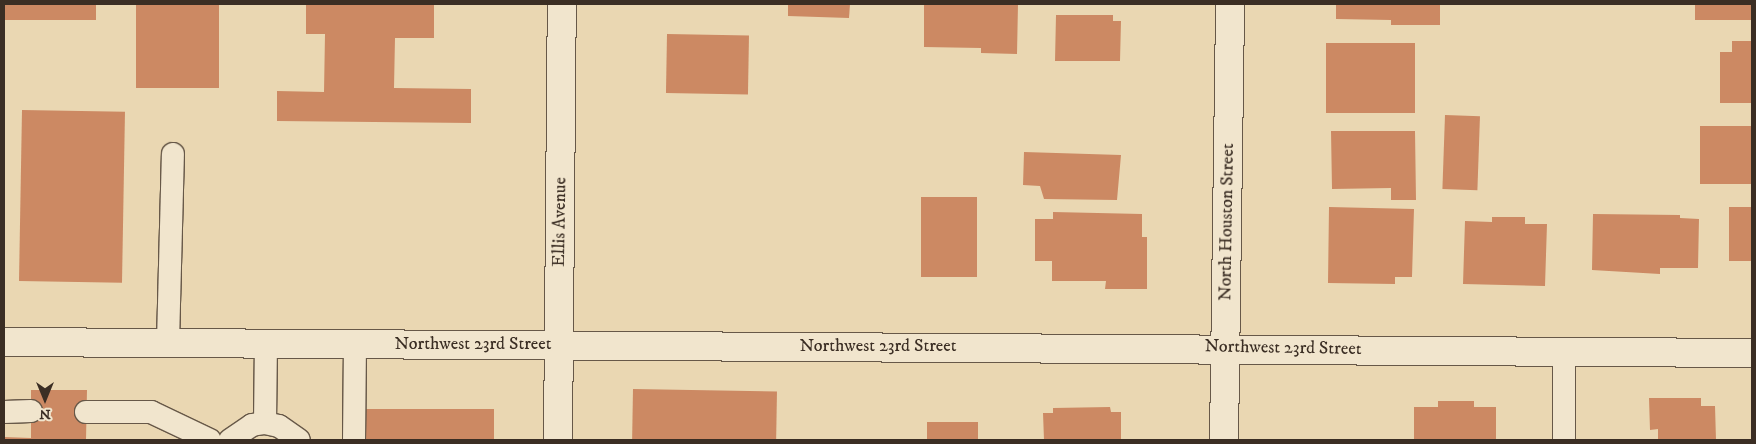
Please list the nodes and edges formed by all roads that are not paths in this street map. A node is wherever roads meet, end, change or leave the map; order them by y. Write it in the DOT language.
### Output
graph roads {
  1 [pos="562,4"];
  2 [pos="1230,4"];
  3 [pos="173,154"];
  4 [pos="4,342"];
  5 [pos="168,342"];
  6 [pos="266,343"];
  7 [pos="355,344"];
  8 [pos="559,344"];
  9 [pos="1225,347"];
  10 [pos="1564,351"];
  11 [pos="1752,353"];
  12 [pos="31,411"];
  13 [pos="4,412"];
  14 [pos="86,412"];
  15 [pos="265,423"];
  16 [pos="210,440"];
  17 [pos="230,440"];
  18 [pos="299,440"];
  19 [pos="354,440"];
  20 [pos="558,440"];
  21 [pos="1224,440"];
  22 [pos="1564,440"];
  1 -- 8 [label="street, Ellis Avenue"];
  2 -- 9 [label="street, North Houston Street"];
  3 -- 5 [label="lane"];
  4 -- 5 [label="street, Northwest 23rd Street"];
  5 -- 6 [label="street, Northwest 23rd Street"];
  6 -- 7 [label="street, Northwest 23rd Street"];
  6 -- 15 [label="lane"];
  7 -- 8 [label="street, Northwest 23rd Street"];
  7 -- 19 [label="lane"];
  8 -- 9 [label="street, Northwest 23rd Street"];
  8 -- 20 [label="street, Ellis Avenue"];
  9 -- 10 [label="street, Northwest 23rd Street"];
  9 -- 21 [label="street, North Houston Street"];
  10 -- 11 [label="street, Northwest 23rd Street"];
  10 -- 22 [label="lane"];
  12 -- 13 [label="lane"];
  14 -- 16 [label="lane"];
  15 -- 17 [label="lane"];
  15 -- 18 [label="lane"];
}
